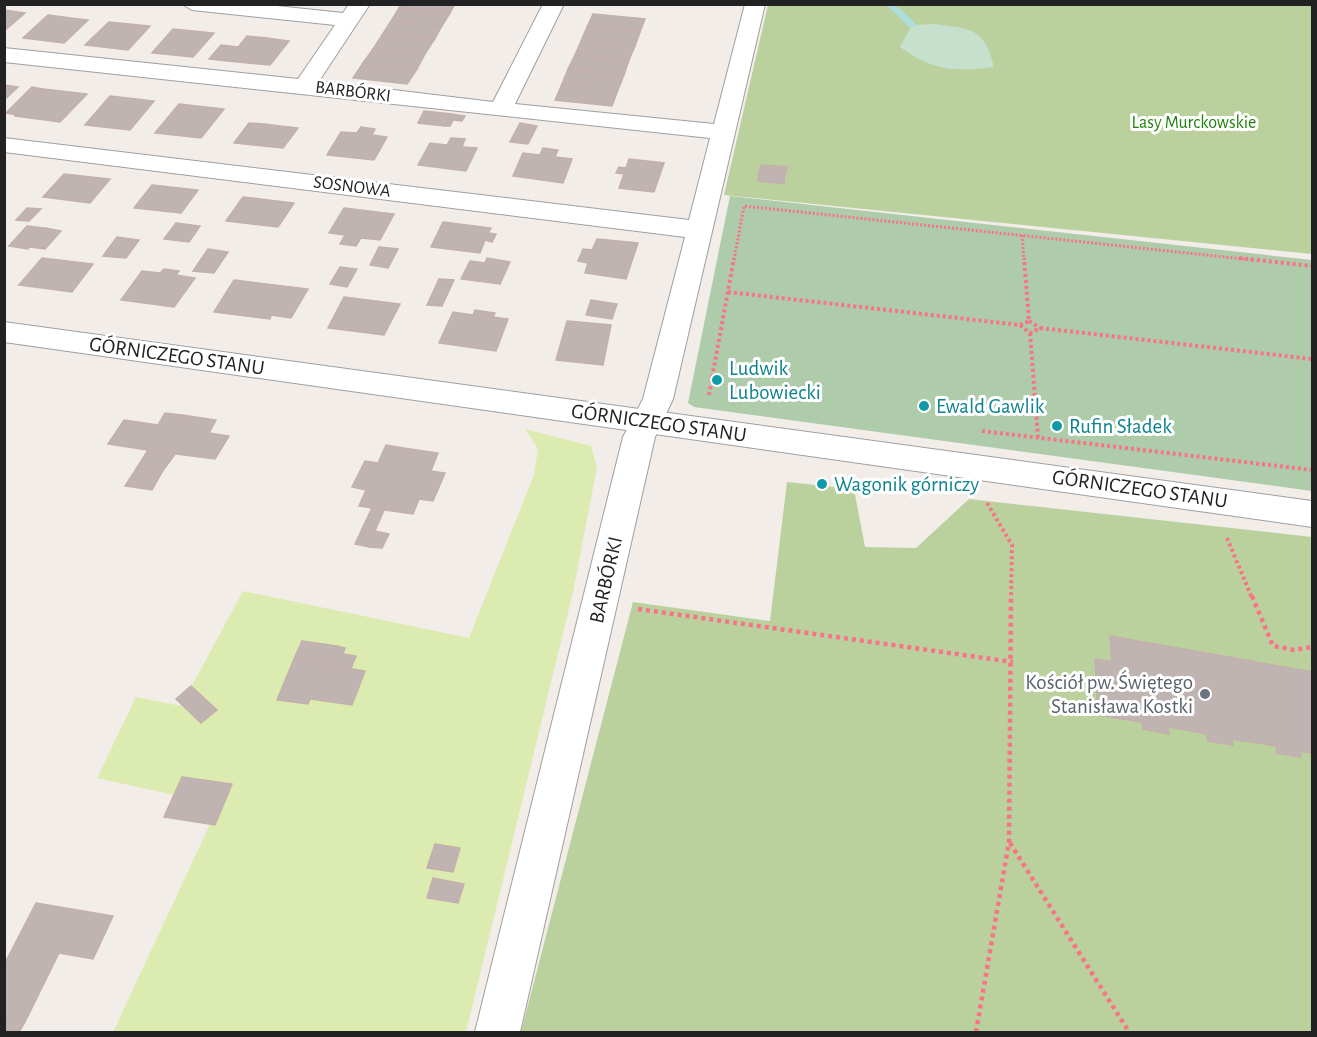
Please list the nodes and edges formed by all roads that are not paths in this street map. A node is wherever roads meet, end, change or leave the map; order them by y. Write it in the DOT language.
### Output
graph roads {
  1 [pos="192,4"];
  2 [pos="554,4"];
  3 [pos="755,4"];
  4 [pos="355,12"];
  5 [pos="4,56"];
  6 [pos="304,86"];
  7 [pos="501,110"];
  8 [pos="723,132"];
  9 [pos="4,145"];
  10 [pos="699,230"];
  11 [pos="4,332"];
  12 [pos="646,421"];
  13 [pos="1312,514"];
  14 [pos="498,1032"];
  1 -- 4 [label="street"];
  2 -- 7 [label="street"];
  3 -- 8 [label="street, BARBÓRKI"];
  4 -- 6 [label="street, BARBÓRKI"];
  5 -- 6 [label="street"];
  6 -- 7 [label="street, BARBÓRKI"];
  7 -- 8 [label="street, BARBÓRKI"];
  8 -- 10 [label="street, BARBÓRKI"];
  9 -- 10 [label="street, SOSNOWA"];
  10 -- 12 [label="street, BARBÓRKI"];
  11 -- 12 [label="street, GÓRNICZEGO STANU"];
  12 -- 13 [label="street, GÓRNICZEGO STANU"];
  12 -- 14 [label="street, BARBÓRKI"];
}
